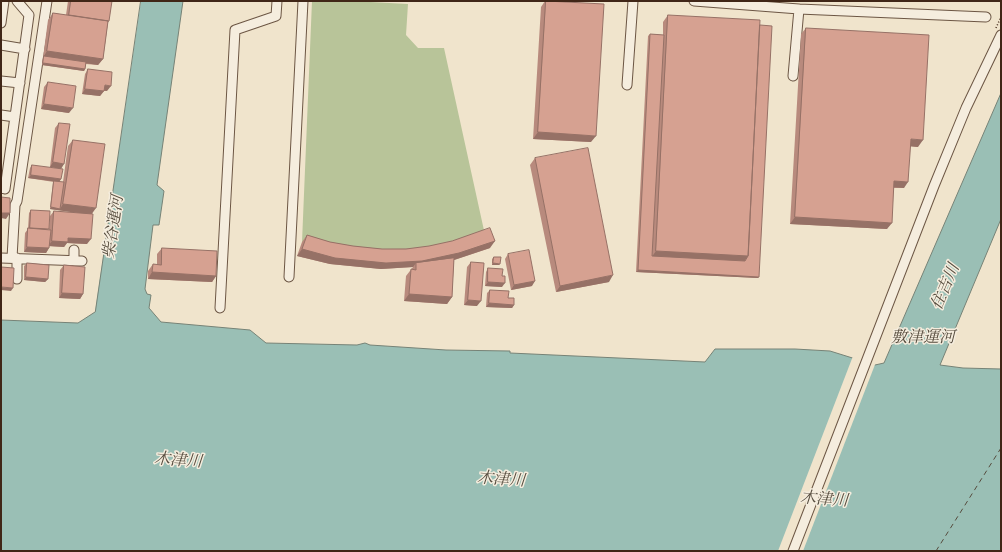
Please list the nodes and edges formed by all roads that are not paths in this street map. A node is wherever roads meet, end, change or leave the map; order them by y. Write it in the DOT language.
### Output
graph roads {
  1 [pos="4,1"];
  2 [pos="17,1"];
  3 [pos="47,1"];
  4 [pos="277,1"];
  5 [pos="303,1"];
  6 [pos="633,1"];
  7 [pos="694,1"];
  8 [pos="799,9"];
  9 [pos="986,17"];
  10 [pos="1,23"];
  11 [pos="1001,35"];
  12 [pos="1,45"];
  13 [pos="25,48"];
  14 [pos="793,76"];
  15 [pos="1,80"];
  16 [pos="20,83"];
  17 [pos="627,85"];
  18 [pos="1,115"];
  19 [pos="15,117"];
  20 [pos="6,151"];
  21 [pos="1,188"];
  22 [pos="74,250"];
  23 [pos="1,258"];
  24 [pos="15,258"];
  25 [pos="289,277"];
  26 [pos="17,279"];
  27 [pos="220,308"];
  28 [pos="793,551"];
  1 -- 10 [label="street"];
  2 -- 13 [label="street"];
  3 -- 24 [label="street"];
  4 -- 27 [label="street"];
  5 -- 25 [label="street"];
  6 -- 17 [label="street"];
  7 -- 8 [label="street"];
  8 -- 9 [label="street"];
  8 -- 14 [label="street"];
  11 -- 28 [label="street"];
  12 -- 13 [label="street"];
  13 -- 16 [label="street"];
  15 -- 16 [label="street"];
  16 -- 19 [label="street"];
  18 -- 19 [label="street"];
  19 -- 20 [label="street"];
  20 -- 21 [label="street"];
  22 -- 24 [label="street"];
  23 -- 24 [label="street"];
  24 -- 26 [label="street"];
}
